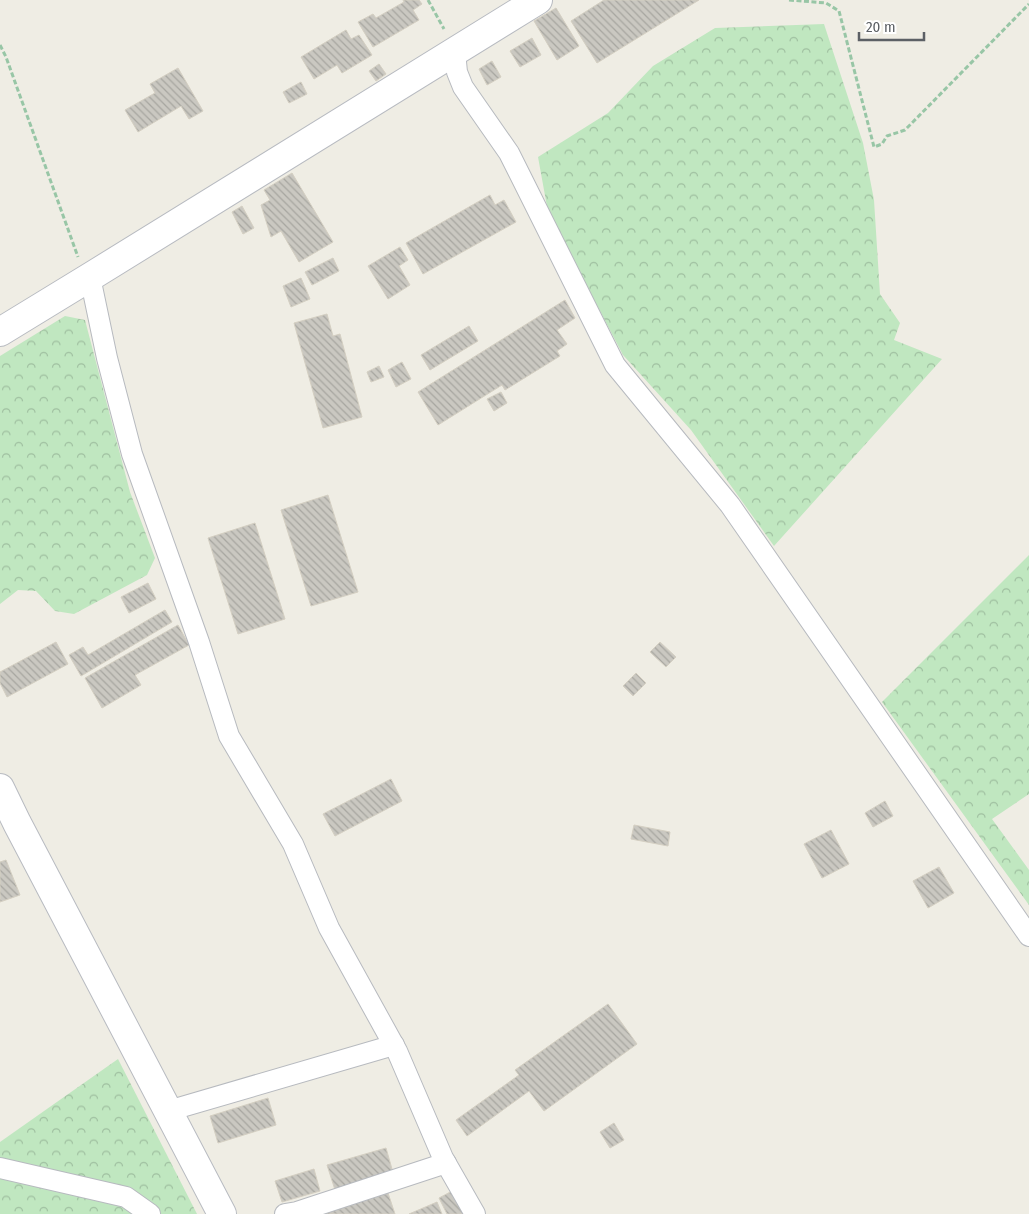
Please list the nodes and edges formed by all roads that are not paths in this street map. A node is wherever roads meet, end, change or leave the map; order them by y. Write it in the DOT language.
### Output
graph roads {
  1 [pos="538,0"];
  2 [pos="456,52"];
  3 [pos="90,277"];
  4 [pos="0,332"];
  5 [pos="0,788"];
  6 [pos="1029,936"];
  7 [pos="394,1046"];
  8 [pos="168,1111"];
  9 [pos="446,1163"];
  10 [pos="0,1168"];
  11 [pos="150,1214"];
  12 [pos="222,1214"];
  13 [pos="284,1214"];
  14 [pos="475,1214"];
  1 -- 2 [label="street"];
  2 -- 3 [label="street"];
  2 -- 6 [label="street"];
  3 -- 4 [label="street"];
  3 -- 7 [label="street"];
  5 -- 8 [label="street"];
  7 -- 8 [label="street"];
  7 -- 9 [label="street"];
  8 -- 12 [label="street"];
  9 -- 13 [label="street"];
  9 -- 14 [label="street"];
  10 -- 11 [label="street"];
}
